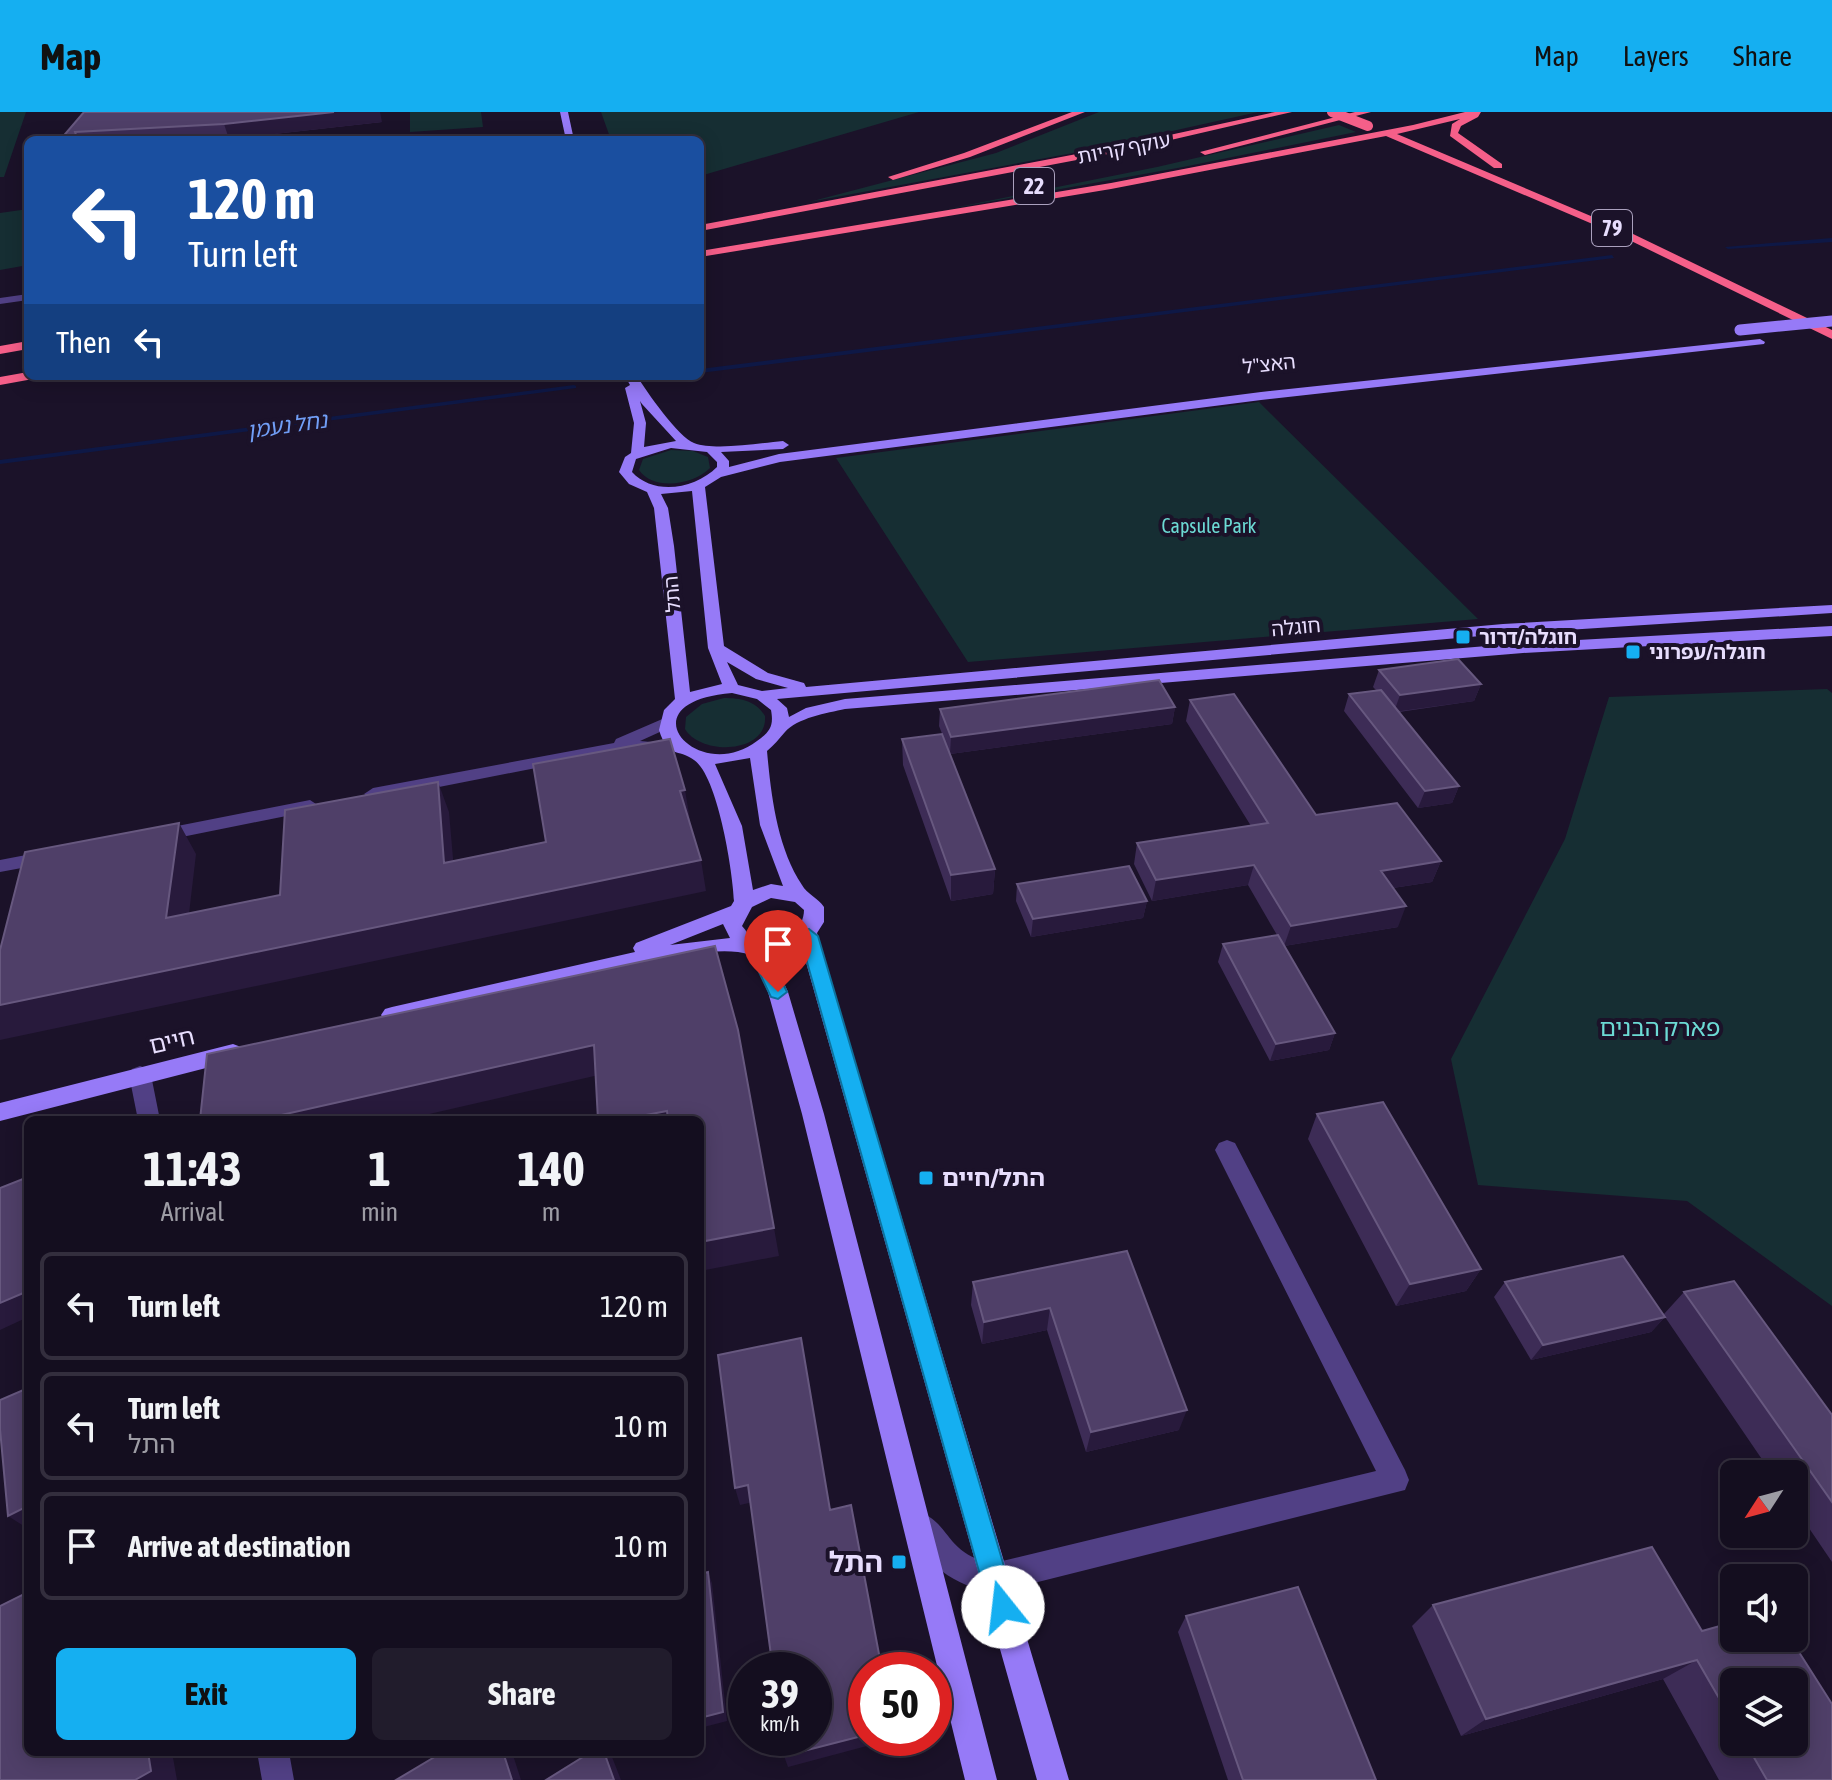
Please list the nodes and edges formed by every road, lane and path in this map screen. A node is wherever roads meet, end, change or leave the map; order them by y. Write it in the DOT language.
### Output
graph roads {
  1 [pos="564,112"];
  2 [pos="1080,112"];
  3 [pos="1287,112"];
  4 [pos="1332,112"];
  5 [pos="1368,112"];
  6 [pos="1478,112"];
  7 [pos="1383,117"];
  8 [pos="1396,121"];
  9 [pos="1413,128"];
  10 [pos="1386,133"];
  11 [pos="1427,134"];
  12 [pos="569,136"];
  13 [pos="1441,140"];
  14 [pos="1194,154"];
  15 [pos="1271,155"];
  16 [pos="1498,166"];
  17 [pos="1489,176"];
  18 [pos="1046,184"];
  19 [pos="704,224"];
  20 [pos="704,224"];
  21 [pos="704,251"];
  22 [pos="704,251"];
  23 [pos="24,298"];
  24 [pos="0,301"];
  25 [pos="1832,322"];
  26 [pos="1711,333"];
  27 [pos="1832,335"];
  28 [pos="1803,337"];
  29 [pos="1775,340"];
  30 [pos="24,346"];
  31 [pos="0,350"];
  32 [pos="1516,355"];
  33 [pos="24,377"];
  34 [pos="630,380"];
  35 [pos="632,380"];
  36 [pos="0,381"];
  37 [pos="686,444"];
  38 [pos="711,449"];
  39 [pos="637,454"];
  40 [pos="718,474"];
  41 [pos="698,485"];
  42 [pos="652,489"];
  43 [pos="1832,609"];
  44 [pos="1832,631"];
  45 [pos="716,648"];
  46 [pos="732,688"];
  47 [pos="833,688"];
  48 [pos="765,695"];
  49 [pos="683,701"];
  50 [pos="667,722"];
  51 [pos="782,726"];
  52 [pos="674,744"];
  53 [pos="607,749"];
  54 [pos="758,750"];
  55 [pos="702,757"];
  56 [pos="357,797"];
  57 [pos="326,803"];
  58 [pos="139,839"];
  59 [pos="62,854"];
  60 [pos="0,866"];
  61 [pos="797,894"];
  62 [pos="740,907"];
  63 [pos="809,936"];
  64 [pos="751,947"];
  65 [pos="590,968"];
  66 [pos="373,1020"];
  67 [pos="249,1049"];
  68 [pos="140,1075"];
  69 [pos="0,1112"];
  70 [pos="148,1116"];
  71 [pos="1227,1150"];
  72 [pos="910,1507"];
  73 [pos="994,1578"];
  74 [pos="274,1756"];
  75 [pos="278,1780"];
  76 [pos="981,1780"];
  77 [pos="1053,1780"];
  1 -- 12 [label="street"];
  2 -- 19 [label="highway"];
  3 -- 20 [label="highway, עוקף קריות / 22"];
  4 -- 10 [label="highway, 79, bridge"];
  5 -- 7 [label="highway"];
  5 -- 14 [label="highway, עוקף קריות"];
  6 -- 9 [label="highway"];
  6 -- 16 [label="highway"];
  8 -- 9 [label="highway"];
  9 -- 10 [label="highway"];
  9 -- 11 [label="highway"];
  10 -- 15 [label="highway"];
  10 -- 17 [label="highway, 79"];
  13 -- 16 [label="highway, 79"];
  15 -- 17 [label="highway"];
  15 -- 21 [label="highway"];
  16 -- 25 [label="highway, 79"];
  17 -- 27 [label="highway, 79"];
  18 -- 22 [label="highway, 22"];
  23 -- 24 [label="street"];
  25 -- 26 [label="street, bridge"];
  27 -- 28 [label="street"];
  29 -- 40 [label="street, האצ\"ל"];
  30 -- 31 [label="highway"];
  32 -- 38 [label="street, האצ\"ל"];
  33 -- 36 [label="highway"];
  34 -- 39 [label="street"];
  35 -- 37 [label="street"];
  37 -- 38 [label="street, האצ\"ל"];
  37 -- 39 [label="street"];
  38 -- 40 [label="street"];
  39 -- 42 [label="street"];
  40 -- 41 [label="street, האצ\"ל"];
  41 -- 42 [label="street"];
  41 -- 45 [label="street, התל"];
  42 -- 49 [label="street, התל"];
  43 -- 47 [label="street, חוגלה"];
  44 -- 51 [label="street, חוגלה"];
  45 -- 46 [label="street, התל"];
  45 -- 47 [label="street"];
  46 -- 48 [label="street"];
  46 -- 49 [label="street"];
  47 -- 48 [label="street, חוגלה"];
  48 -- 51 [label="street"];
  49 -- 50 [label="street"];
  50 -- 52 [label="street"];
  50 -- 53 [label="street"];
  51 -- 54 [label="street"];
  52 -- 53 [label="street"];
  52 -- 55 [label="street"];
  53 -- 56 [label="street"];
  54 -- 55 [label="street"];
  54 -- 61 [label="street"];
  55 -- 62 [label="street"];
  57 -- 58 [label="street"];
  59 -- 60 [label="street"];
  61 -- 62 [label="street"];
  61 -- 63 [label="street"];
  62 -- 64 [label="street"];
  62 -- 65 [label="street"];
  63 -- 64 [label="street"];
  63 -- 73 [label="street"];
  64 -- 65 [label="street"];
  64 -- 72 [label="street"];
  65 -- 66 [label="street"];
  67 -- 68 [label="street, חיים"];
  68 -- 69 [label="street, חיים"];
  68 -- 70 [label="street"];
  71 -- 73 [label="street"];
  72 -- 73 [label="street"];
  72 -- 76 [label="street"];
  73 -- 77 [label="street"];
  74 -- 75 [label="street"];
}
